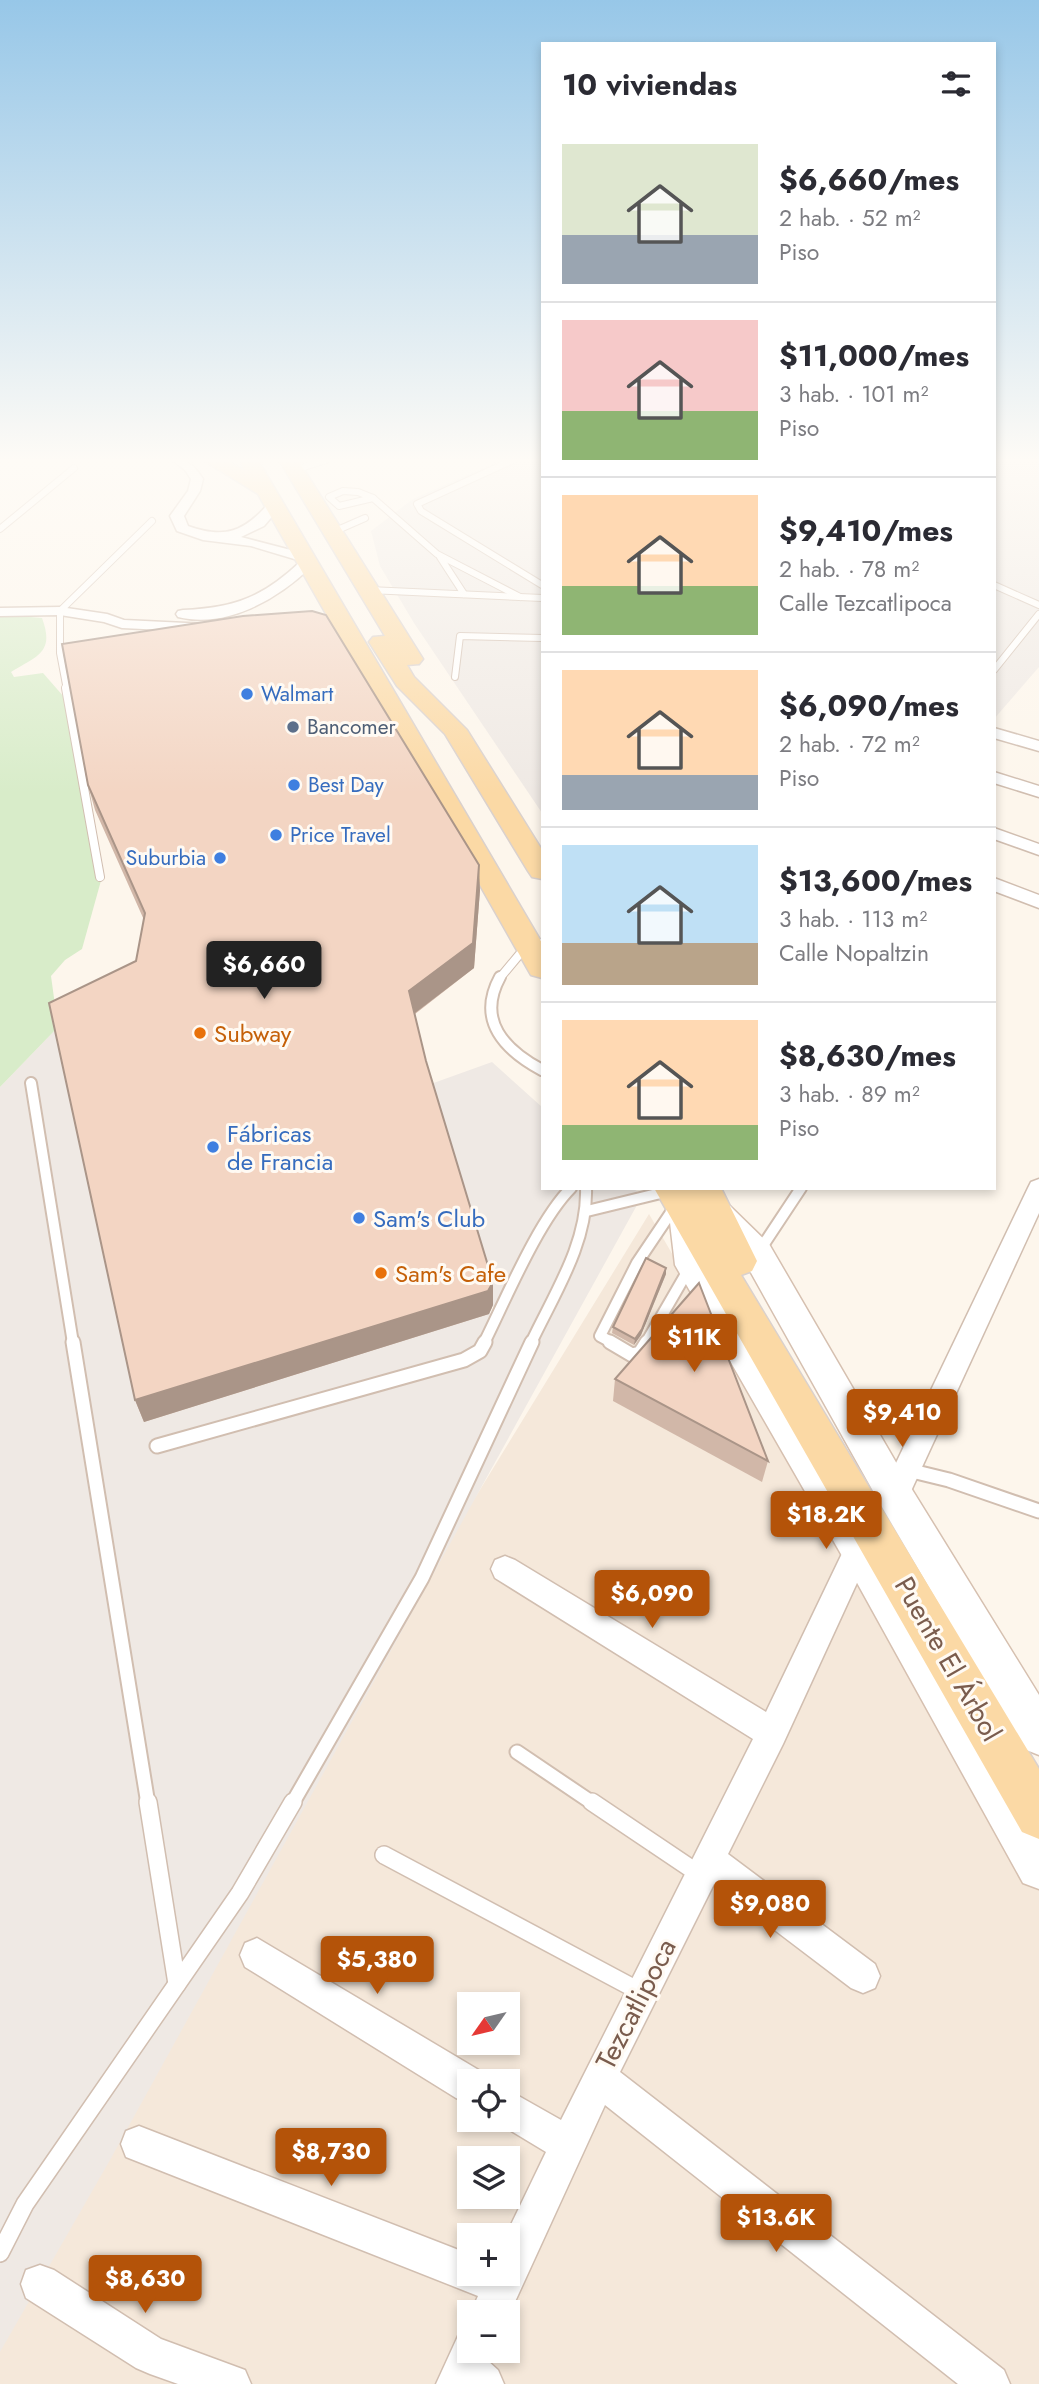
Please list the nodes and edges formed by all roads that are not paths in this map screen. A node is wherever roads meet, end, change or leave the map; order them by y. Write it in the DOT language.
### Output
graph roads {
  1 [pos="101,571"];
  2 [pos="298,571"];
  3 [pos="311,571"];
  4 [pos="338,571"];
  5 [pos="357,571"];
  6 [pos="449,571"];
  7 [pos="470,571"];
  8 [pos="520,571"];
  9 [pos="541,584"];
  10 [pos="996,586"];
  11 [pos="369,590"];
  12 [pos="464,594"];
  13 [pos="520,597"];
  14 [pos="541,598"];
  15 [pos="1039,605"];
  16 [pos="60,611"];
  17 [pos="0,612"];
  18 [pos="1039,614"];
  19 [pos="107,618"];
  20 [pos="220,629"];
  21 [pos="159,635"];
  22 [pos="189,637"];
  23 [pos="541,638"];
  24 [pos="72,651"];
  25 [pos="60,653"];
  26 [pos="997,660"];
  27 [pos="456,677"];
  28 [pos="455,730"];
  29 [pos="996,734"];
  30 [pos="1039,746"];
  31 [pos="996,777"];
  32 [pos="1039,792"];
  33 [pos="996,834"];
  34 [pos="1039,850"];
  35 [pos="541,869"];
  36 [pos="100,877"];
  37 [pos="996,885"];
  38 [pos="1039,902"];
  39 [pos="539,953"];
  40 [pos="541,1070"];
  41 [pos="32,1083"];
  42 [pos="1039,1188"];
  43 [pos="569,1190"];
  44 [pos="586,1190"];
  45 [pos="800,1190"];
  46 [pos="687,1198"];
  47 [pos="587,1211"];
  48 [pos="757,1253"];
  49 [pos="691,1265"];
  50 [pos="793,1376"];
  51 [pos="158,1446"];
  52 [pos="901,1482"];
  53 [pos="1039,1511"];
  54 [pos="859,1548"];
  55 [pos="505,1569"];
  56 [pos="772,1733"];
  57 [pos="1039,1734"];
  58 [pos="517,1752"];
  59 [pos="1039,1777"];
  60 [pos="1039,1815"];
  61 [pos="384,1855"];
  62 [pos="1039,1867"];
  63 [pos="705,1868"];
  64 [pos="257,1955"];
  65 [pos="863,1976"];
  66 [pos="177,1984"];
  67 [pos="641,1993"];
  68 [pos="457,2078"];
  69 [pos="599,2078"];
  70 [pos="520,2115"];
  71 [pos="139,2144"];
  72 [pos="568,2145"];
  73 [pos="0,2253"];
  74 [pos="40,2284"];
  75 [pos="496,2299"];
  76 [pos="231,2384"];
  77 [pos="990,2384"];
  1 -- 16 [label="lane"];
  2 -- 19 [label="street"];
  3 -- 39 [label="main road"];
  4 -- 28 [label="main road"];
  5 -- 11 [label="main road"];
  6 -- 12 [label="lane"];
  7 -- 13 [label="lane"];
  8 -- 9 [label="lane"];
  10 -- 15 [label="lane"];
  11 -- 12 [label="lane"];
  11 -- 28 [label="main road"];
  12 -- 13 [label="lane"];
  13 -- 14 [label="lane"];
  16 -- 17 [label="street"];
  16 -- 19 [label="street"];
  16 -- 25 [label="lane"];
  18 -- 26 [label="lane"];
  19 -- 20 [label="street"];
  21 -- 22 [label="lane"];
  23 -- 27 [label="lane"];
  24 -- 25 [label="lane"];
  25 -- 36 [label="lane"];
  28 -- 35 [label="main road"];
  29 -- 30 [label="street"];
  31 -- 32 [label="street"];
  33 -- 34 [label="street"];
  37 -- 38 [label="street"];
  39 -- 40 [label="lane"];
  41 -- 66 [label="lane"];
  42 -- 52 [label="street"];
  43 -- 51 [label="lane"];
  44 -- 47 [label="lane"];
  45 -- 48 [label="lane"];
  46 -- 47 [label="lane"];
  46 -- 48 [label="street"];
  46 -- 49 [label="street"];
  46 -- 49 [label="lane"];
  46 -- 50 [label="main road, Puente El Árbol"];
  47 -- 66 [label="lane"];
  48 -- 52 [label="street"];
  49 -- 54 [label="street"];
  50 -- 59 [label="main road, Puente El Árbol"];
  50 -- 60 [label="main road, Puente El Árbol"];
  52 -- 53 [label="lane"];
  52 -- 57 [label="street"];
  54 -- 56 [label="street, Tezcatlipoca"];
  54 -- 62 [label="street"];
  55 -- 56 [label="street"];
  56 -- 63 [label="street, Tezcatlipoca"];
  58 -- 63 [label="lane"];
  61 -- 67 [label="lane"];
  63 -- 65 [label="street"];
  63 -- 67 [label="street, Tezcatlipoca"];
  64 -- 68 [label="street"];
  66 -- 73 [label="lane"];
  67 -- 69 [label="street, Tezcatlipoca"];
  69 -- 72 [label="street, Tezcatlipoca"];
  69 -- 77 [label="street"];
  70 -- 72 [label="street"];
  71 -- 75 [label="street"];
  72 -- 75 [label="street, Tezcatlipoca"];
  74 -- 76 [label="street"];
}
